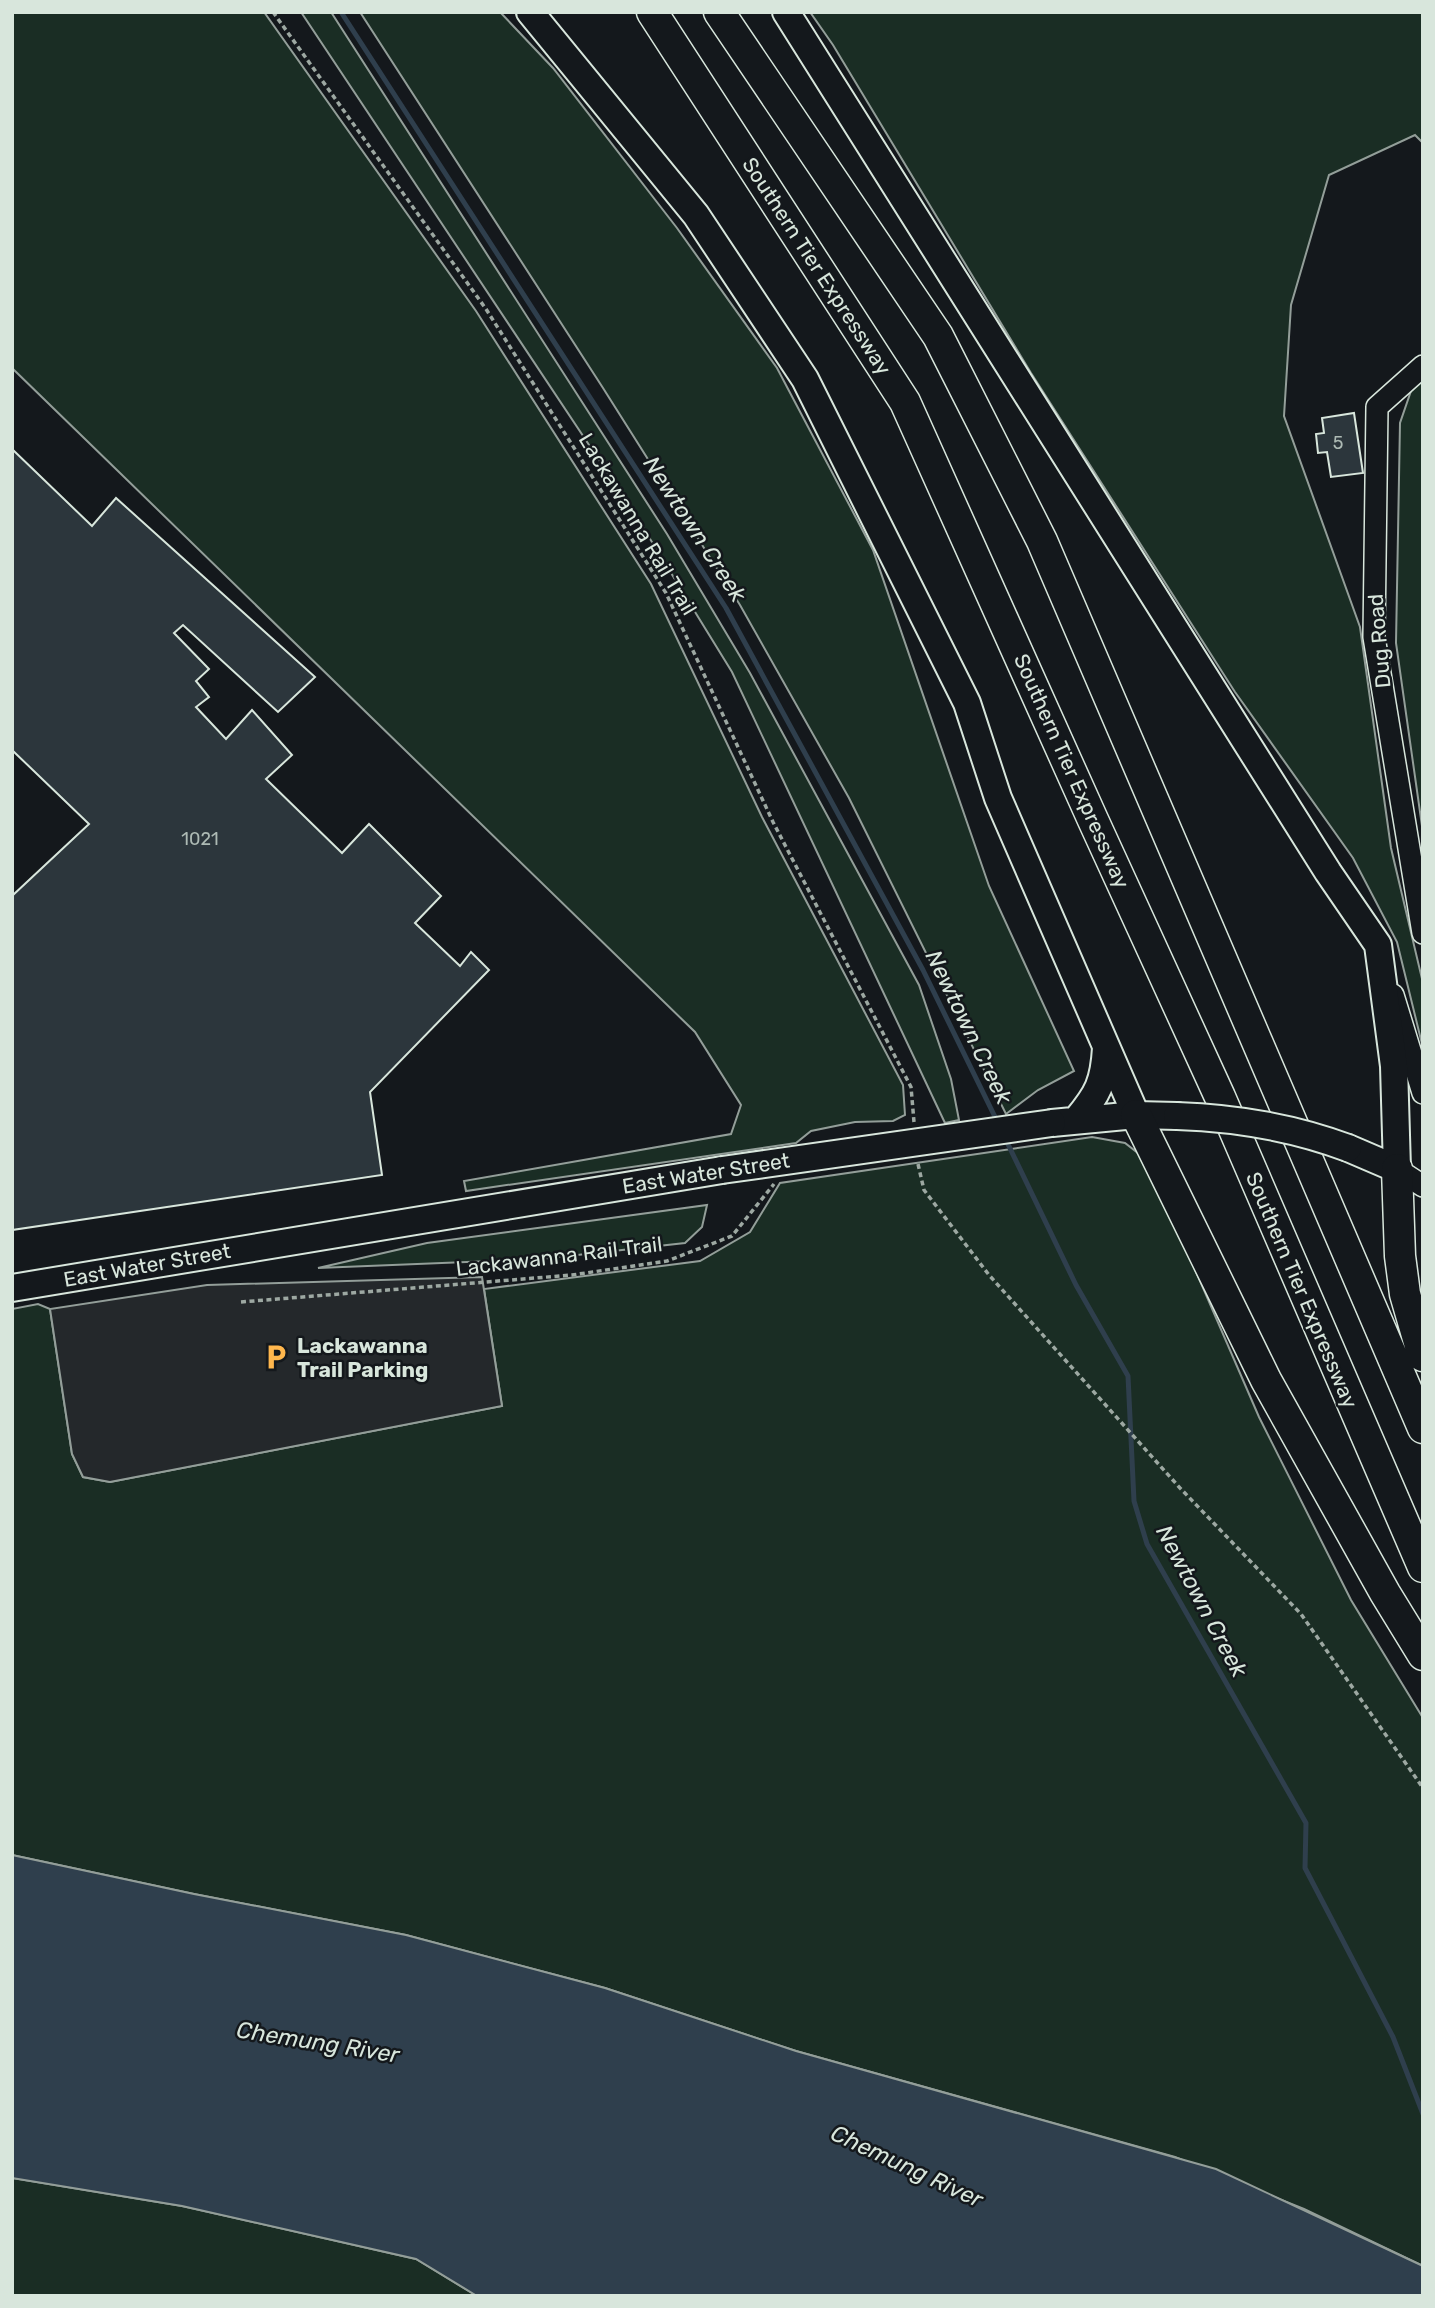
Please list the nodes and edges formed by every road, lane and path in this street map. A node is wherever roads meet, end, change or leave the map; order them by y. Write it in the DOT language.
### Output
graph roads {
  1 [pos="273,12"];
  2 [pos="530,12"];
  3 [pos="652,12"];
  4 [pos="719,12"];
  5 [pos="786,12"];
  6 [pos="1423,366"];
  7 [pos="1423,933"];
  8 [pos="1378,945"];
  9 [pos="1106,1046"];
  10 [pos="1423,1093"];
  11 [pos="1136,1115"];
  12 [pos="1064,1121"];
  13 [pos="915,1132"];
  14 [pos="917,1158"];
  15 [pos="1396,1169"];
  16 [pos="778,1178"];
  17 [pos="1423,1186"];
  18 [pos="1423,1221"];
  19 [pos="1400,1256"];
  20 [pos="12,1287"];
  21 [pos="241,1302"];
  22 [pos="1423,1356"];
  23 [pos="1423,1428"];
  24 [pos="1423,1567"];
  25 [pos="1423,1655"];
  26 [pos="1423,1788"];
  1 -- 13 [label="path, Lackawanna Rail Trail"];
  2 -- 9 [label="main road"];
  3 -- 24 [label="highway, Southern Tier Expressway"];
  4 -- 23 [label="highway"];
  5 -- 8 [label="main road"];
  6 -- 7 [label="street, Dug Road"];
  8 -- 10 [label="street"];
  8 -- 15 [label="main road"];
  9 -- 11 [label="main road"];
  9 -- 12 [label="main road"];
  11 -- 12 [label="main road, East Water Street"];
  11 -- 15 [label="main road, East Water Street, bridge"];
  11 -- 25 [label="highway"];
  12 -- 20 [label="main road, East Water Street, bridge"];
  14 -- 26 [label="path"];
  15 -- 17 [label="street"];
  15 -- 19 [label="highway"];
  16 -- 21 [label="path, Lackawanna Rail Trail"];
  18 -- 19 [label="highway"];
  19 -- 22 [label="highway"];
}
